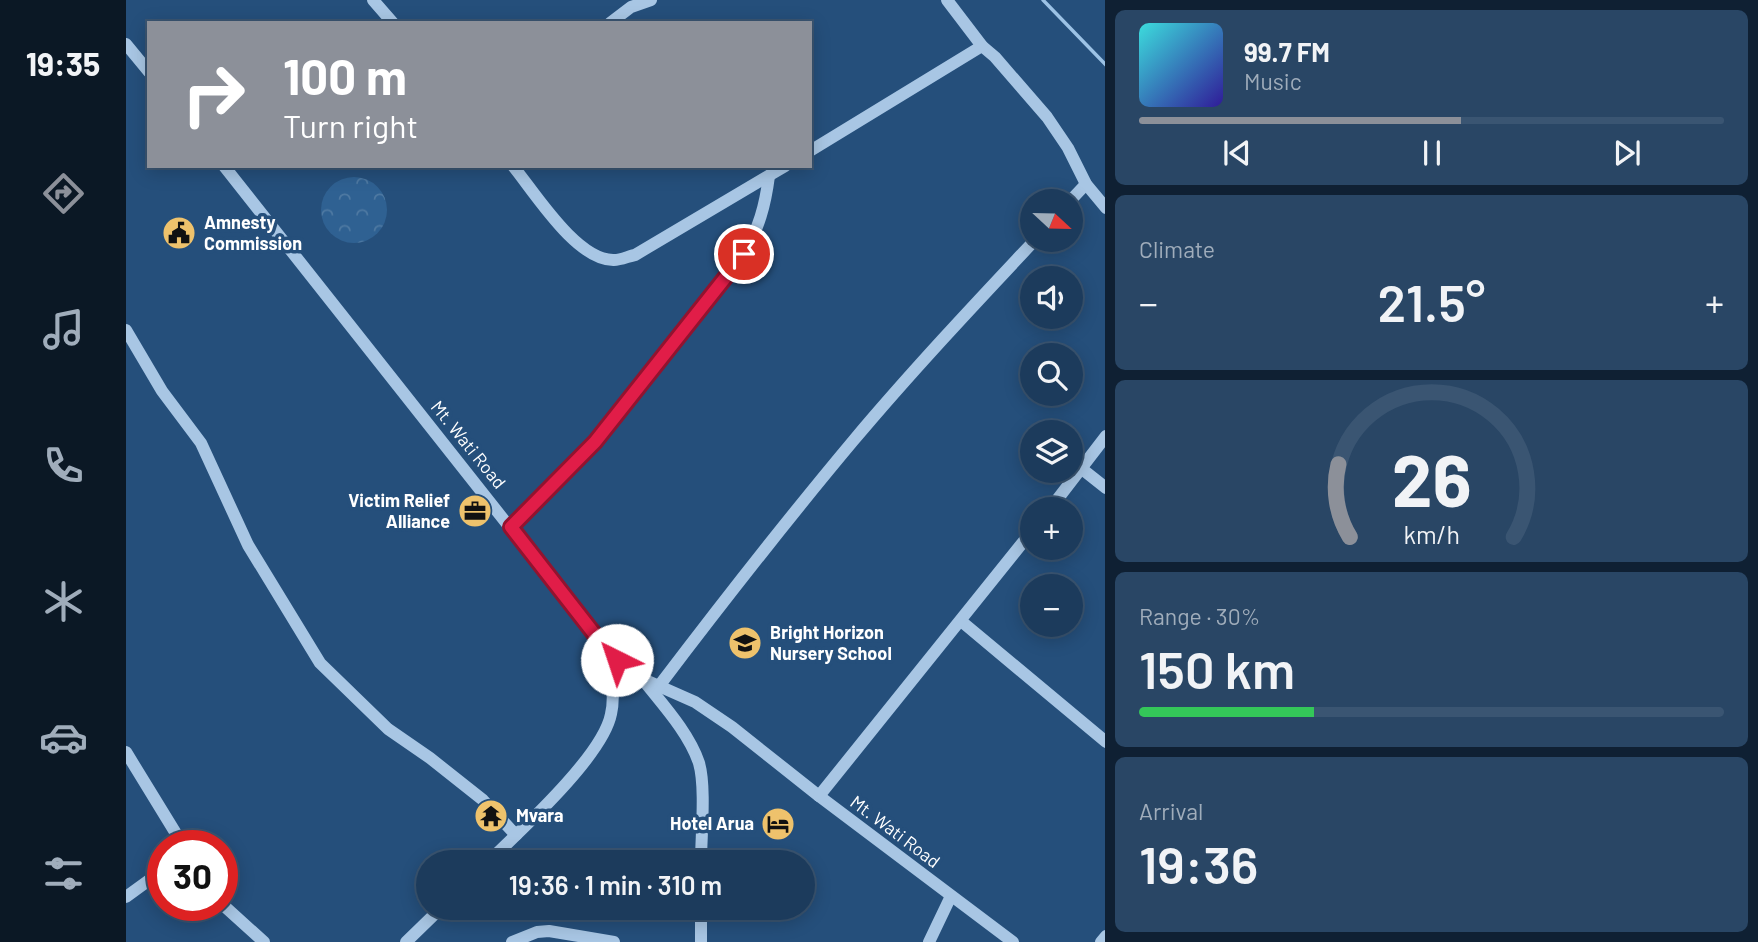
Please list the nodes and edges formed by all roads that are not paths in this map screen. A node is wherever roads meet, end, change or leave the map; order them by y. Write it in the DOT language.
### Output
graph roads {
  1 [pos="373,0"];
  2 [pos="651,0"];
  3 [pos="947,0"];
  4 [pos="628,4"];
  5 [pos="391,21"];
  6 [pos="612,21"];
  7 [pos="126,44"];
  8 [pos="982,46"];
  9 [pos="147,70"];
  10 [pos="812,150"];
  11 [pos="226,168"];
  12 [pos="515,168"];
  13 [pos="782,168"];
  14 [pos="769,176"];
  15 [pos="1086,184"];
  16 [pos="1081,189"];
  17 [pos="1105,208"];
  18 [pos="1024,252"];
  19 [pos="126,330"];
  20 [pos="1105,436"];
  21 [pos="1083,468"];
  22 [pos="1083,470"];
  23 [pos="1071,483"];
  24 [pos="1105,488"];
  25 [pos="1060,497"];
  26 [pos="511,527"];
  27 [pos="1020,546"];
  28 [pos="961,621"];
  29 [pos="606,649"];
  30 [pos="643,679"];
  31 [pos="659,686"];
  32 [pos="1105,741"];
  33 [pos="126,752"];
  34 [pos="819,796"];
  35 [pos="174,830"];
  36 [pos="516,835"];
  37 [pos="500,850"];
  38 [pos="701,850"];
  39 [pos="147,882"];
  40 [pos="951,896"];
  41 [pos="126,897"];
  42 [pos="238,918"];
  43 [pos="429,920"];
  44 [pos="701,920"];
  45 [pos="1105,936"];
  46 [pos="264,942"];
  47 [pos="406,942"];
  48 [pos="512,942"];
  49 [pos="614,942"];
  50 [pos="701,942"];
  51 [pos="929,942"];
  52 [pos="1013,942"];
  53 [pos="1101,942"];
  1 -- 5 [label="street"];
  2 -- 4 [label="street"];
  3 -- 8 [label="street"];
  4 -- 6 [label="street"];
  7 -- 9 [label="street"];
  8 -- 10 [label="street"];
  8 -- 15 [label="street"];
  11 -- 26 [label="street, Mt. Wati Road"];
  12 -- 14 [label="street"];
  13 -- 14 [label="street"];
  14 -- 26 [label="street"];
  15 -- 16 [label="street"];
  15 -- 17 [label="street"];
  18 -- 31 [label="street"];
  19 -- 36 [label="street"];
  20 -- 21 [label="street"];
  22 -- 24 [label="street"];
  23 -- 25 [label="street"];
  26 -- 29 [label="street, Mt. Wati Road"];
  27 -- 28 [label="street"];
  28 -- 32 [label="street"];
  28 -- 34 [label="street"];
  29 -- 30 [label="street, Mt. Wati Road"];
  29 -- 36 [label="street"];
  30 -- 31 [label="street, Mt. Wati Road"];
  30 -- 38 [label="street"];
  31 -- 34 [label="street, Mt. Wati Road"];
  33 -- 35 [label="street"];
  34 -- 40 [label="street, Mt. Wati Road"];
  36 -- 37 [label="street"];
  39 -- 41 [label="street"];
  40 -- 51 [label="street"];
  40 -- 52 [label="street, Mt. Wati Road"];
  42 -- 46 [label="street"];
  43 -- 47 [label="street"];
  44 -- 50 [label="street"];
  45 -- 53 [label="street"];
  48 -- 49 [label="street"];
}
